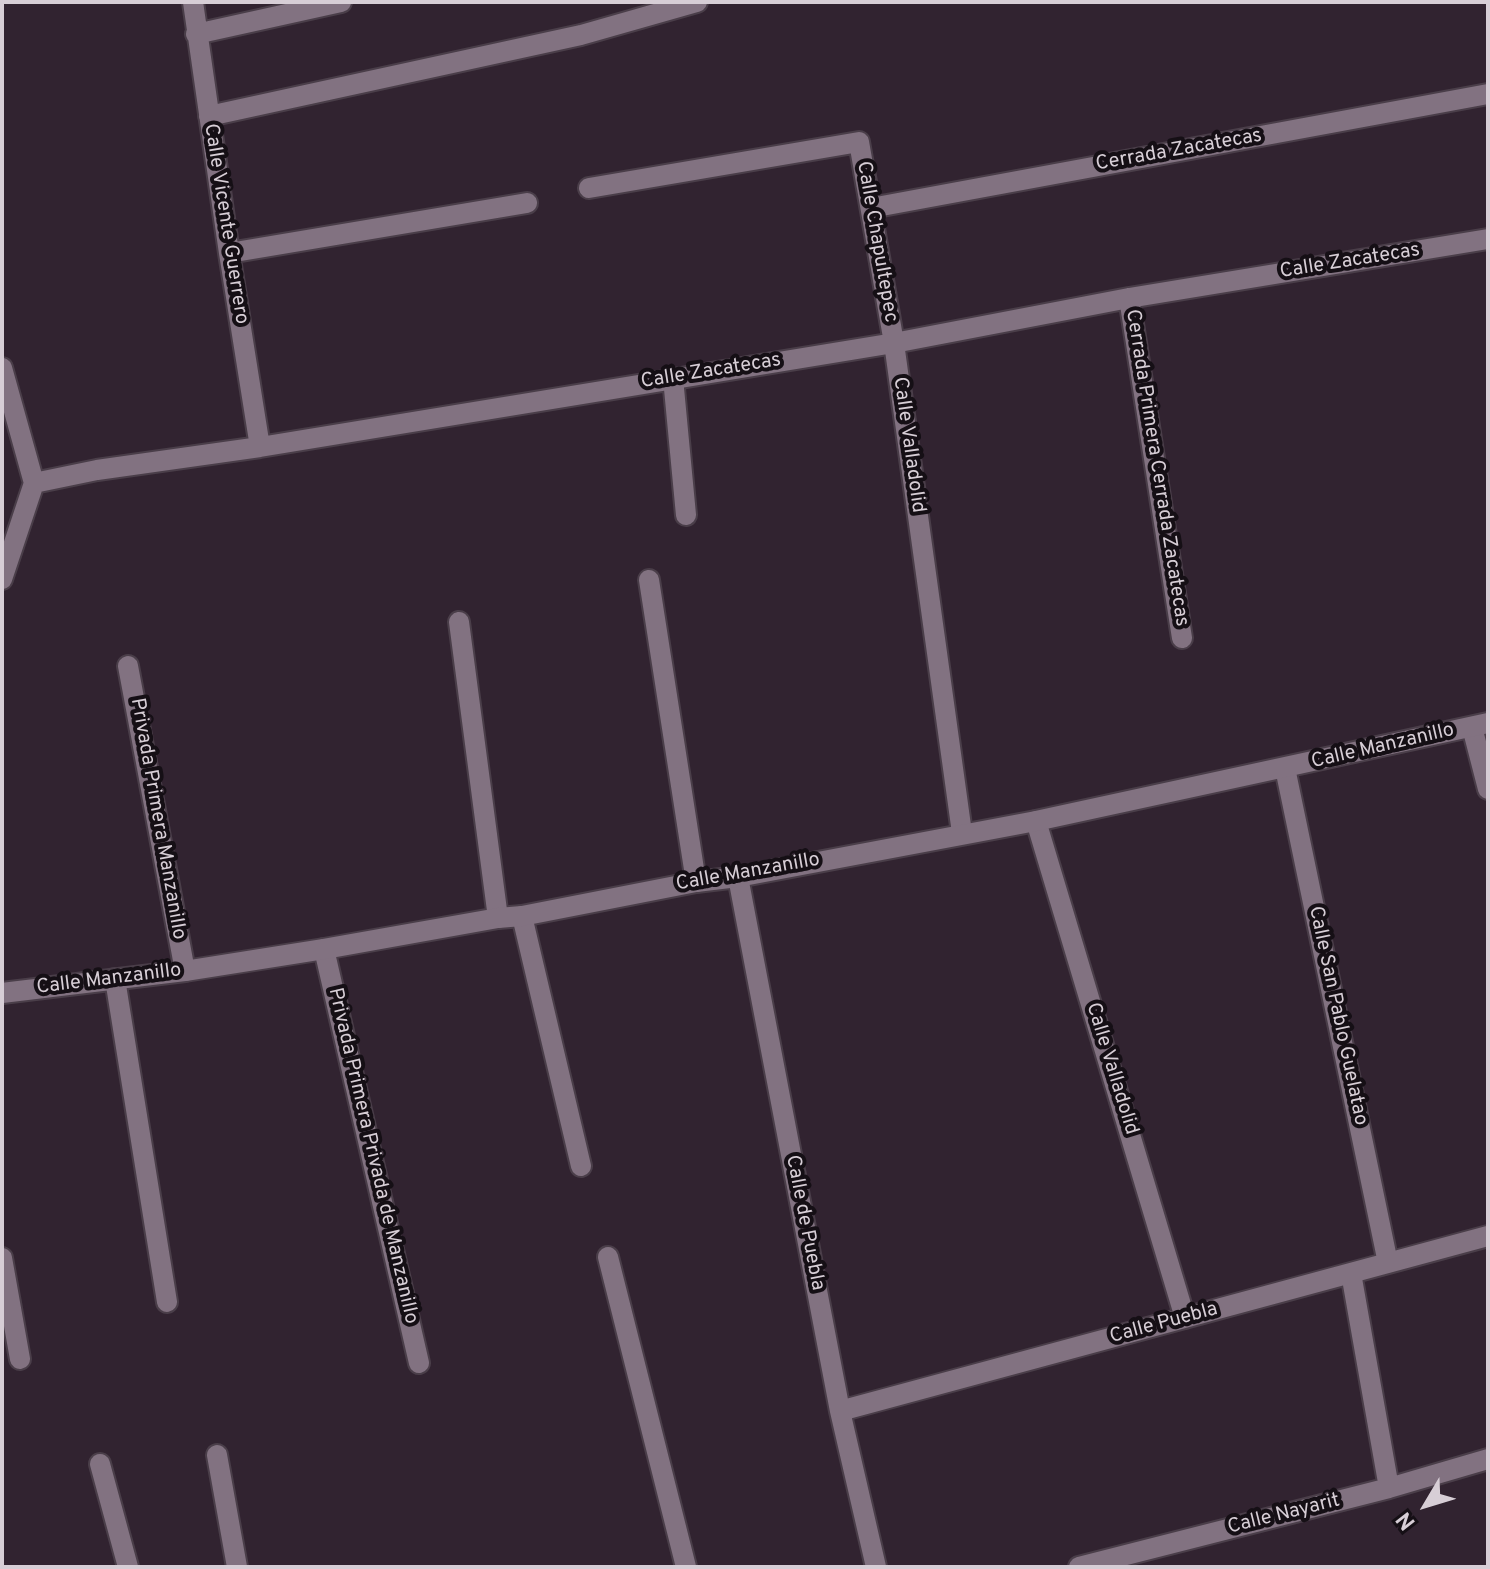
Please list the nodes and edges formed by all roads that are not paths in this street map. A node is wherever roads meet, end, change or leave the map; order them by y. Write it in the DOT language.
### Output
graph roads {
  1 [pos="193,2"];
  2 [pos="341,2"];
  3 [pos="697,2"];
  4 [pos="196,34"];
  5 [pos="1488,94"];
  6 [pos="209,116"];
  7 [pos="589,188"];
  8 [pos="527,203"];
  9 [pos="871,208"];
  10 [pos="1488,239"];
  11 [pos="229,253"];
  12 [pos="1129,298"];
  13 [pos="894,343"];
  14 [pos="2,368"];
  15 [pos="673,378"];
  16 [pos="260,447"];
  17 [pos="34,483"];
  18 [pos="686,515"];
  19 [pos="2,579"];
  20 [pos="649,580"];
  21 [pos="459,622"];
  22 [pos="1182,638"];
  23 [pos="128,666"];
  24 [pos="1480,725"];
  25 [pos="1285,768"];
  26 [pos="1488,789"];
  27 [pos="1036,821"];
  28 [pos="962,833"];
  29 [pos="738,877"];
  30 [pos="696,882"];
  31 [pos="522,916"];
  32 [pos="498,918"];
  33 [pos="324,949"];
  34 [pos="185,971"];
  35 [pos="115,979"];
  36 [pos="2,993"];
  37 [pos="581,1166"];
  38 [pos="1488,1236"];
  39 [pos="608,1257"];
  40 [pos="2,1258"];
  41 [pos="1388,1263"];
  42 [pos="1351,1273"];
  43 [pos="167,1302"];
  44 [pos="1185,1318"];
  45 [pos="20,1359"];
  46 [pos="419,1363"];
  47 [pos="840,1411"];
  48 [pos="217,1455"];
  49 [pos="1488,1459"];
  50 [pos="100,1464"];
  51 [pos="1389,1488"];
  52 [pos="128,1567"];
  53 [pos="237,1567"];
  54 [pos="686,1567"];
  55 [pos="876,1567"];
  56 [pos="1079,1567"];
  1 -- 4 [label="street, Calle Vicente Guerrero"];
  2 -- 4 [label="street"];
  3 -- 6 [label="street"];
  4 -- 6 [label="street, Calle Vicente Guerrero"];
  5 -- 9 [label="street, Cerrada Zacatecas"];
  6 -- 11 [label="street, Calle Vicente Guerrero"];
  7 -- 9 [label="street, Calle Chapultepec"];
  8 -- 11 [label="street"];
  9 -- 13 [label="street, Calle Chapultepec"];
  10 -- 12 [label="street, Calle Zacatecas"];
  11 -- 16 [label="street, Calle Vicente Guerrero"];
  12 -- 13 [label="street, Calle Zacatecas"];
  12 -- 22 [label="street, Cerrada Primera Cerrada Zacatecas"];
  13 -- 15 [label="street, Calle Zacatecas"];
  13 -- 28 [label="street, Calle Valladolid"];
  14 -- 17 [label="street"];
  15 -- 16 [label="street, Calle Zacatecas"];
  15 -- 18 [label="street"];
  16 -- 17 [label="street, Calle Zacatecas"];
  17 -- 19 [label="street"];
  20 -- 30 [label="street"];
  21 -- 32 [label="street"];
  23 -- 34 [label="street, Privada Primera Manzanillo"];
  24 -- 25 [label="street, Calle Manzanillo"];
  24 -- 26 [label="street"];
  25 -- 27 [label="street, Calle Manzanillo"];
  25 -- 41 [label="street, Calle San Pablo Guelatao"];
  27 -- 28 [label="street, Calle Manzanillo"];
  27 -- 44 [label="street, Calle Valladolid"];
  28 -- 29 [label="street, Calle Manzanillo"];
  29 -- 30 [label="street, Calle Manzanillo"];
  29 -- 47 [label="street, Calle de Puebla"];
  30 -- 31 [label="street, Calle Manzanillo"];
  31 -- 32 [label="street, Calle Manzanillo"];
  31 -- 37 [label="street"];
  32 -- 33 [label="street, Calle Manzanillo"];
  33 -- 34 [label="street, Calle Manzanillo"];
  33 -- 46 [label="street, Privada Primera Privada de Manzanillo"];
  34 -- 35 [label="street, Calle Manzanillo"];
  35 -- 36 [label="street, Calle Manzanillo"];
  35 -- 43 [label="street"];
  38 -- 41 [label="street, Calle Puebla"];
  39 -- 54 [label="street"];
  40 -- 45 [label="street"];
  41 -- 42 [label="street, Calle Puebla"];
  42 -- 44 [label="street, Calle Puebla"];
  42 -- 51 [label="street"];
  44 -- 47 [label="street, Calle Puebla"];
  47 -- 55 [label="street, Calle de Puebla"];
  48 -- 53 [label="street"];
  49 -- 51 [label="street, Calle Nayarit"];
  50 -- 52 [label="street"];
  51 -- 56 [label="street, Calle Nayarit"];
}
